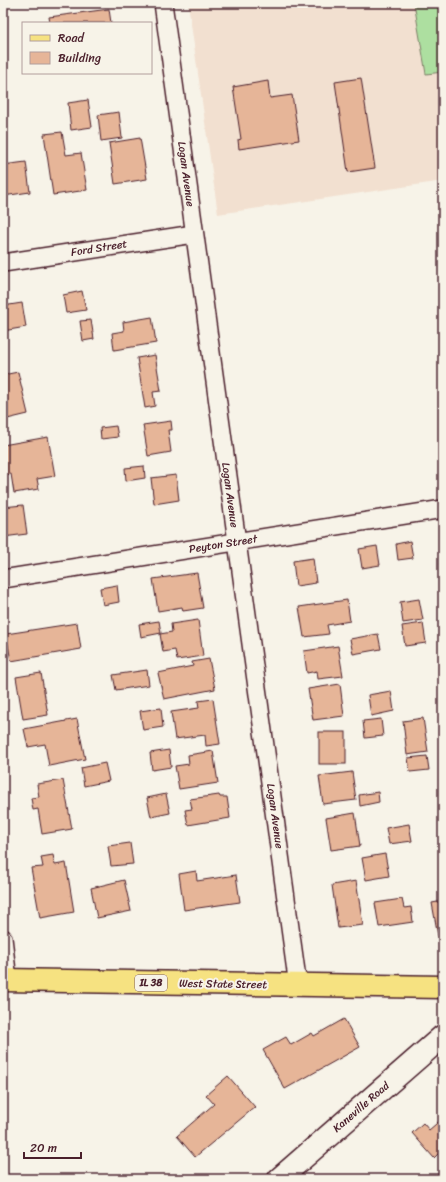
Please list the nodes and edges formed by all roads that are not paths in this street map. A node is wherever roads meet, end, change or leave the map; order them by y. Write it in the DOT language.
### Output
graph roads {
  1 [pos="163,3"];
  2 [pos="194,234"];
  3 [pos="3,263"];
  4 [pos="443,509"];
  5 [pos="236,542"];
  6 [pos="3,579"];
  7 [pos="3,938"];
  8 [pos="6,980"];
  9 [pos="298,986"];
  10 [pos="443,988"];
  11 [pos="443,1036"];
  12 [pos="279,1179"];
  1 -- 2 [label="street, Logan Avenue"];
  2 -- 3 [label="street, Ford Street"];
  2 -- 5 [label="street, Logan Avenue"];
  4 -- 5 [label="street, Peyton Street"];
  5 -- 6 [label="street, Peyton Street"];
  5 -- 9 [label="street, Logan Avenue"];
  7 -- 8 [label="street"];
  8 -- 9 [label="main road, West State Street / IL 38"];
  9 -- 10 [label="main road, West State Street / IL 38"];
  11 -- 12 [label="main road, Kaneville Road"];
}
